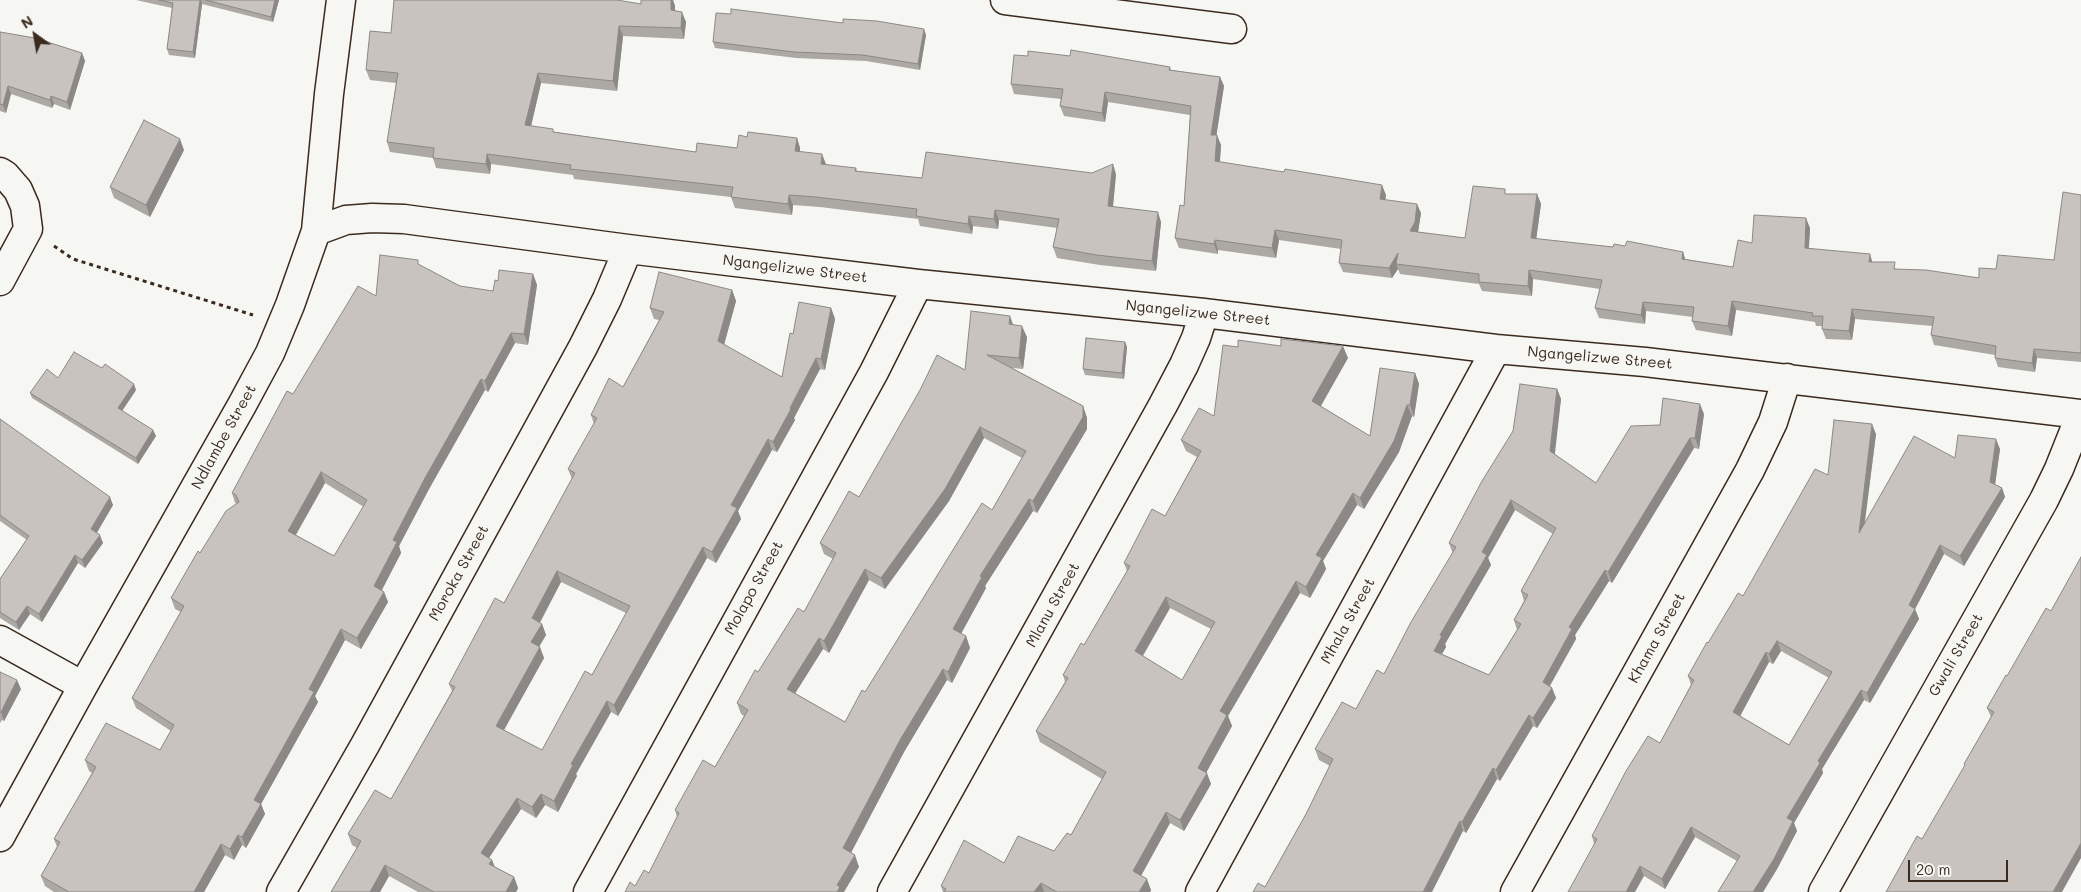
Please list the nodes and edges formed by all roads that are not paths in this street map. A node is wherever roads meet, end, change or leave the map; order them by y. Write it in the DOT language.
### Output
graph roads {
  1 [pos="341,0"];
  2 [pos="1005,0"];
  3 [pos="1098,5"];
  4 [pos="1232,29"];
  5 [pos="0,172"];
  6 [pos="316,231"];
  7 [pos="628,249"];
  8 [pos="0,281"];
  9 [pos="918,284"];
  10 [pos="1204,313"];
  11 [pos="1496,349"];
  12 [pos="1787,378"];
  13 [pos="2081,414"];
  14 [pos="0,640"];
  15 [pos="83,686"];
  16 [pos="0,837"];
  17 [pos="281,892"];
  18 [pos="588,892"];
  19 [pos="892,892"];
  20 [pos="1200,892"];
  21 [pos="1515,892"];
  22 [pos="1823,892"];
  1 -- 6 [label="street, Ndlambe Street"];
  2 -- 3 [label="street"];
  3 -- 4 [label="street"];
  5 -- 8 [label="street"];
  6 -- 7 [label="street, Ngangelizwe Street"];
  6 -- 15 [label="street, Ndlambe Street"];
  7 -- 9 [label="street, Ngangelizwe Street"];
  7 -- 17 [label="street, Moroka Street"];
  9 -- 10 [label="street, Ngangelizwe Street"];
  9 -- 18 [label="street, Molapo Street"];
  10 -- 11 [label="street, Ngangelizwe Street"];
  10 -- 19 [label="street, Mlanu Street"];
  11 -- 12 [label="street, Ngangelizwe Street"];
  11 -- 20 [label="street, Mhala Street"];
  12 -- 13 [label="street, Ngangelizwe Street"];
  12 -- 21 [label="street, Khama Street"];
  13 -- 22 [label="street, Gwali Street"];
  14 -- 15 [label="street"];
  15 -- 16 [label="street, Ndlambe Street"];
}
